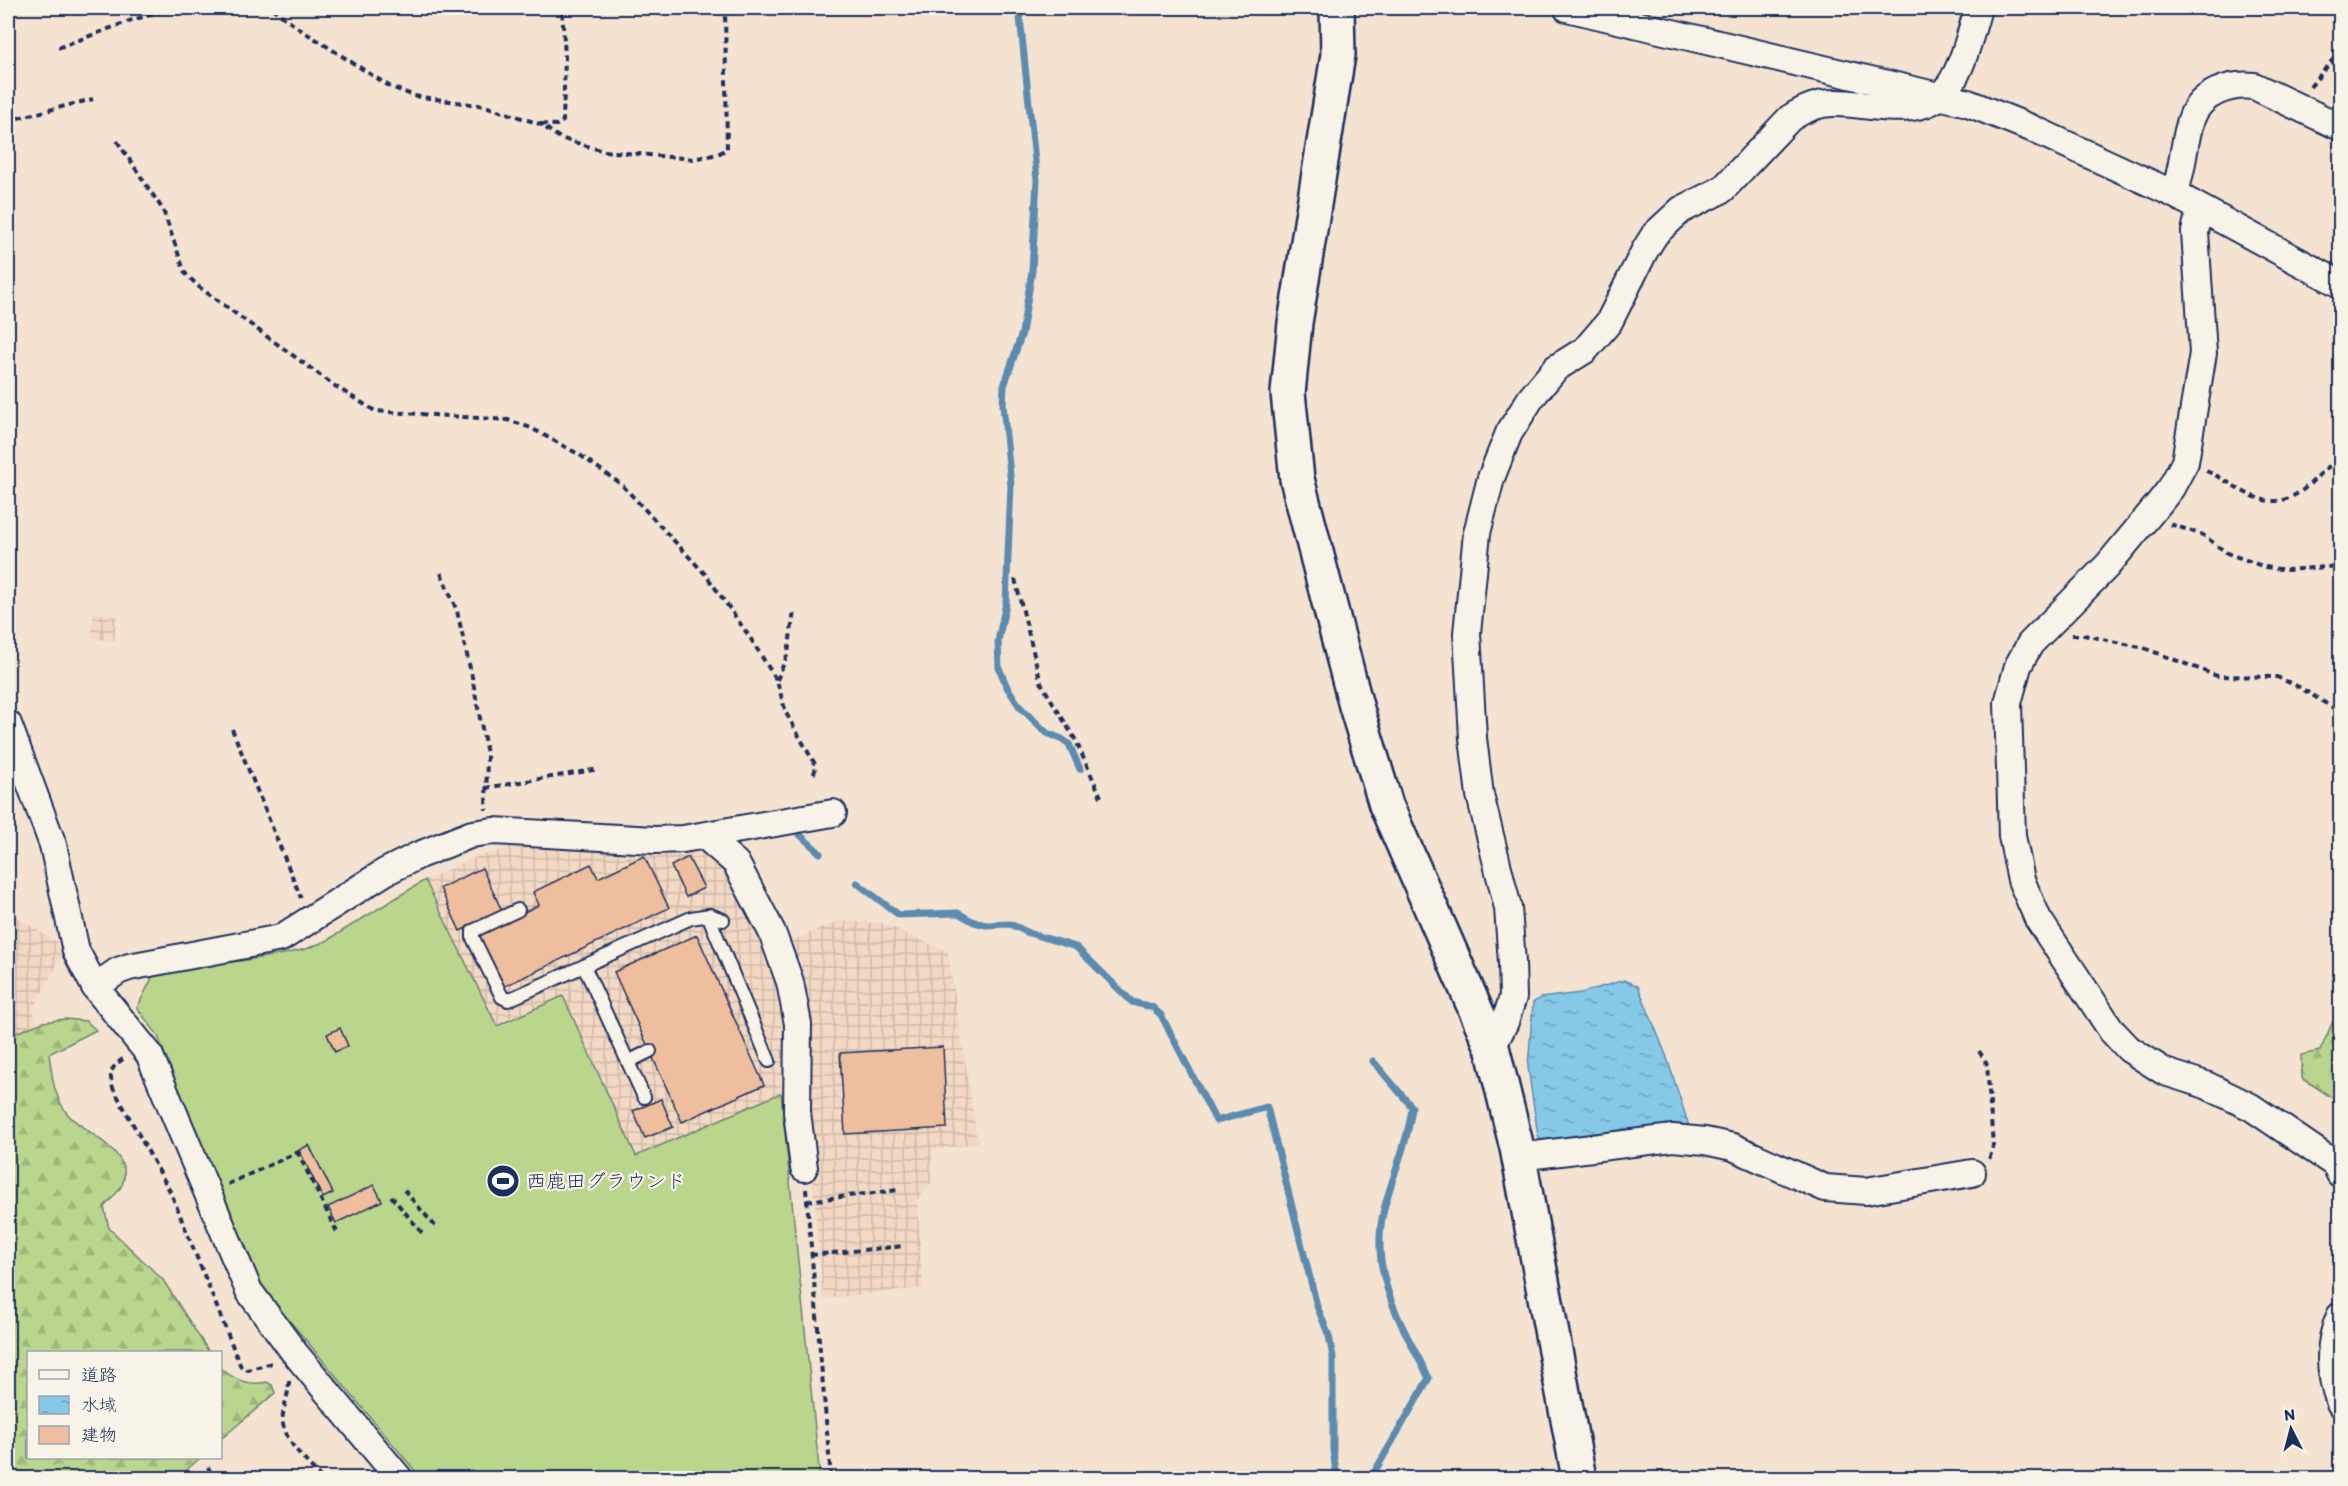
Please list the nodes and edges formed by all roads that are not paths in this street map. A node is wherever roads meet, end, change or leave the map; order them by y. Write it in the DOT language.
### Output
graph roads {
  1 [pos="1337,8"];
  2 [pos="1567,8"];
  3 [pos="1978,8"];
  4 [pos="1941,95"];
  5 [pos="2340,127"];
  6 [pos="2174,194"];
  7 [pos="2200,209"];
  8 [pos="2340,284"];
  9 [pos="8,724"];
  10 [pos="833,813"];
  11 [pos="706,837"];
  12 [pos="518,910"];
  13 [pos="710,915"];
  14 [pos="723,920"];
  15 [pos="584,966"];
  16 [pos="95,987"];
  17 [pos="1492,1047"];
  18 [pos="650,1051"];
  19 [pos="769,1061"];
  20 [pos="628,1062"];
  21 [pos="644,1097"];
  22 [pos="1519,1157"];
  23 [pos="804,1168"];
  24 [pos="1972,1173"];
  25 [pos="2340,1174"];
  26 [pos="2340,1316"];
  27 [pos="2340,1403"];
  28 [pos="399,1479"];
  29 [pos="1579,1479"];
  1 -- 17 [label="street"];
  2 -- 4 [label="street"];
  3 -- 4 [label="street"];
  4 -- 6 [label="street"];
  4 -- 17 [label="street"];
  5 -- 6 [label="street"];
  6 -- 7 [label="street"];
  7 -- 8 [label="street"];
  7 -- 25 [label="street"];
  9 -- 16 [label="street"];
  10 -- 11 [label="street"];
  11 -- 16 [label="street"];
  11 -- 23 [label="street"];
  12 -- 15 [label="lane"];
  13 -- 14 [label="lane"];
  13 -- 15 [label="lane"];
  13 -- 19 [label="lane"];
  15 -- 20 [label="lane"];
  16 -- 28 [label="street"];
  17 -- 22 [label="street"];
  18 -- 20 [label="lane"];
  20 -- 21 [label="lane"];
  22 -- 24 [label="street"];
  22 -- 29 [label="street"];
  26 -- 27 [label="street"];
}
